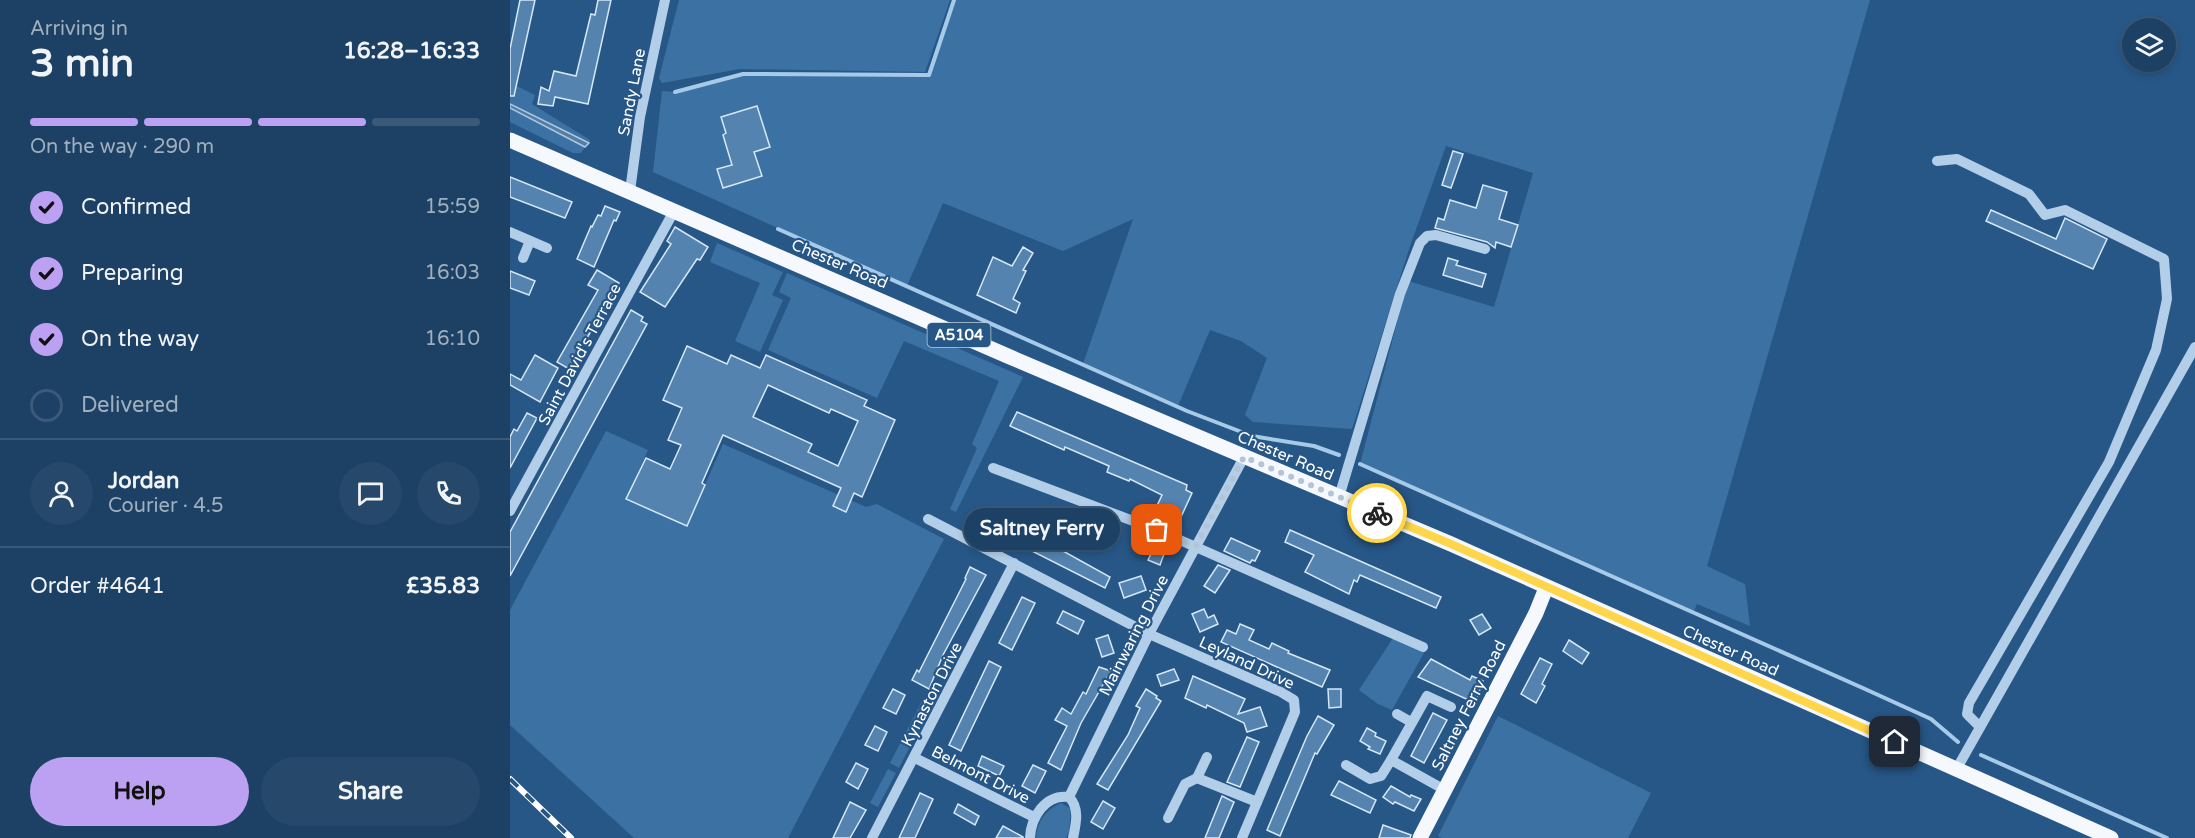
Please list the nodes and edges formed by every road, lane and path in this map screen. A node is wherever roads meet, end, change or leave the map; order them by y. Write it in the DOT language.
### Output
graph roads {
  1 [pos="665,0"];
  2 [pos="510,140"];
  3 [pos="1937,161"];
  4 [pos="630,191"];
  5 [pos="674,211"];
  6 [pos="510,232"];
  7 [pos="530,241"];
  8 [pos="547,248"];
  9 [pos="1485,249"];
  10 [pos="523,258"];
  11 [pos="2195,347"];
  12 [pos="1244,457"];
  13 [pos="993,468"];
  14 [pos="1339,497"];
  15 [pos="510,511"];
  16 [pos="928,519"];
  17 [pos="1196,546"];
  18 [pos="1014,562"];
  19 [pos="1546,588"];
  20 [pos="1149,634"];
  21 [pos="1423,646"];
  22 [pos="1450,707"];
  23 [pos="1397,714"];
  24 [pos="1411,722"];
  25 [pos="1980,727"];
  26 [pos="1207,757"];
  27 [pos="915,758"];
  28 [pos="1390,760"];
  29 [pos="1346,765"];
  30 [pos="1956,770"];
  31 [pos="1197,778"];
  32 [pos="1445,790"];
  33 [pos="1069,797"];
  34 [pos="1257,802"];
  35 [pos="1034,817"];
  36 [pos="1168,818"];
  37 [pos="872,838"];
  38 [pos="1030,838"];
  39 [pos="1073,838"];
  40 [pos="1242,838"];
  41 [pos="1420,838"];
  42 [pos="2111,838"];
  1 -- 4 [label="street, Sandy Lane"];
  2 -- 4 [label="main road, Chester Road / A5104"];
  3 -- 25 [label="street"];
  4 -- 5 [label="main road, Chester Road / A5104"];
  5 -- 12 [label="main road, Chester Road / A5104"];
  5 -- 15 [label="street, Saint David's Terrace"];
  6 -- 7 [label="street"];
  7 -- 8 [label="street"];
  7 -- 10 [label="street"];
  9 -- 14 [label="street"];
  11 -- 25 [label="street"];
  12 -- 14 [label="main road, Chester Road / A5104"];
  12 -- 17 [label="street, Mainwaring Drive"];
  13 -- 17 [label="street"];
  14 -- 19 [label="main road, Chester Road / A5104"];
  16 -- 18 [label="street"];
  17 -- 20 [label="street, Mainwaring Drive"];
  17 -- 21 [label="street"];
  18 -- 20 [label="street"];
  18 -- 27 [label="street, Kynaston Drive"];
  19 -- 30 [label="main road, Chester Road / A5104"];
  19 -- 32 [label="main road, Saltney Ferry Road"];
  20 -- 33 [label="street, Mainwaring Drive"];
  20 -- 34 [label="street, Leyland Drive"];
  22 -- 24 [label="street"];
  23 -- 24 [label="street"];
  24 -- 28 [label="street"];
  25 -- 30 [label="street"];
  26 -- 31 [label="street"];
  27 -- 35 [label="street, Belmont Drive"];
  27 -- 37 [label="street, Kynaston Drive"];
  28 -- 29 [label="street"];
  28 -- 32 [label="street"];
  30 -- 42 [label="main road, Chester Road / A5104"];
  31 -- 34 [label="street"];
  31 -- 36 [label="street"];
  32 -- 41 [label="main road, Saltney Ferry Road"];
  33 -- 35 [label="street"];
  33 -- 39 [label="street"];
  34 -- 40 [label="street, Leyland Drive"];
  35 -- 38 [label="street"];
}
